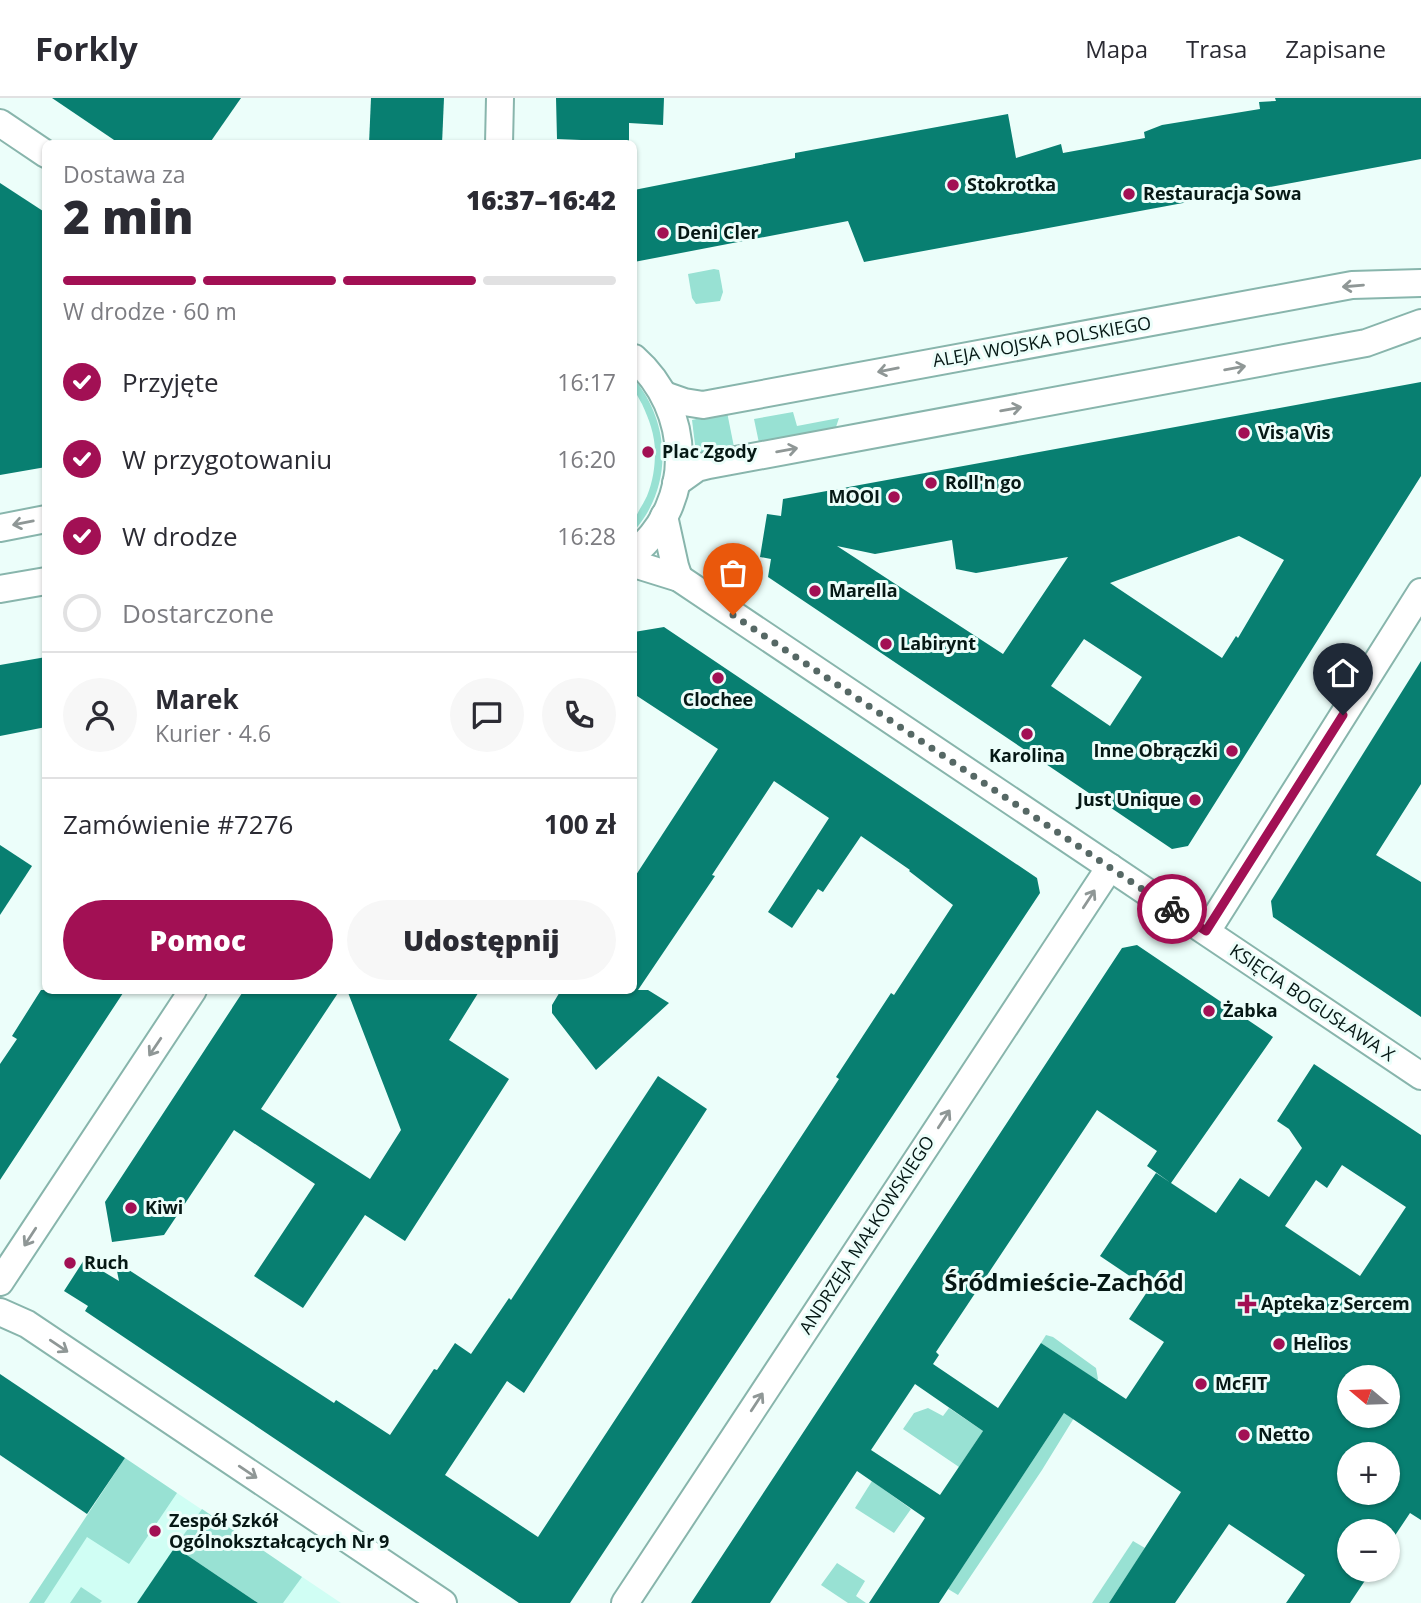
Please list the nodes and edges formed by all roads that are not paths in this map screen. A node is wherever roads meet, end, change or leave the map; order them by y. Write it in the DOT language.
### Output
graph roads {
  1 [pos="500,98"];
  2 [pos="0,124"];
  3 [pos="499,140"];
  4 [pos="42,150"];
  5 [pos="1421,283"];
  6 [pos="1421,323"];
  7 [pos="637,361"];
  8 [pos="664,395"];
  9 [pos="676,482"];
  10 [pos="664,516"];
  11 [pos="42,520"];
  12 [pos="0,528"];
  13 [pos="637,550"];
  14 [pos="637,566"];
  15 [pos="679,578"];
  16 [pos="42,582"];
  17 [pos="0,589"];
  18 [pos="1421,592"];
  19 [pos="1110,867"];
  20 [pos="1206,931"];
  21 [pos="190,994"];
  22 [pos="1421,1076"];
  23 [pos="0,1282"];
  24 [pos="0,1312"];
  25 [pos="443,1603"];
  26 [pos="625,1603"];
  1 -- 3 [label="street"];
  2 -- 4 [label="street"];
  5 -- 8 [label="street, ALEJA WOJSKA POLSKIEGO, one-way"];
  9 -- 6 [label="street, one-way"];
  7 -- 8 [label="street"];
  8 -- 9 [label="street"];
  9 -- 10 [label="street"];
  10 -- 13 [label="street"];
  10 -- 15 [label="street"];
  11 -- 12 [label="street, one-way"];
  14 -- 15 [label="street, KSIĘCIA BOGUSŁAWA X"];
  15 -- 19 [label="street, KSIĘCIA BOGUSŁAWA X"];
  16 -- 17 [label="street"];
  18 -- 20 [label="street"];
  19 -- 20 [label="street, KSIĘCIA BOGUSŁAWA X"];
  26 -- 19 [label="street, ANDRZEJA MAŁKOWSKIEGO, one-way"];
  20 -- 22 [label="street, KSIĘCIA BOGUSŁAWA X"];
  21 -- 23 [label="street, one-way"];
  24 -- 25 [label="street, one-way"];
}
